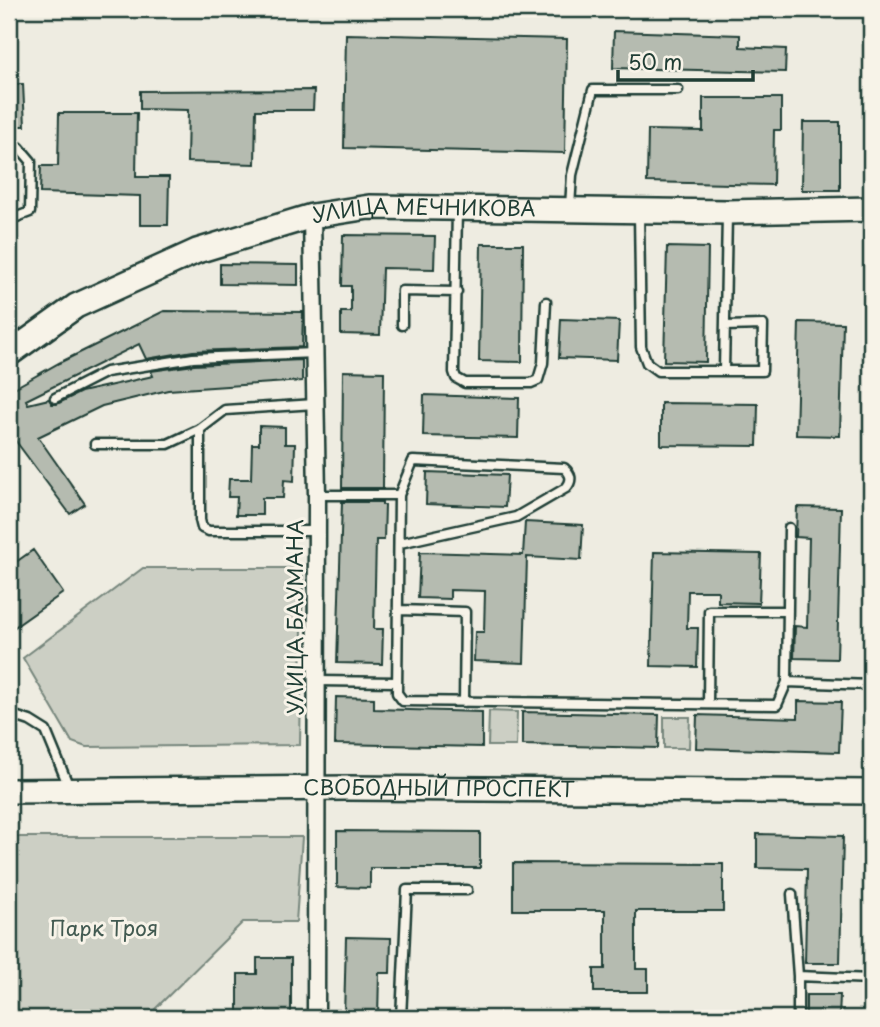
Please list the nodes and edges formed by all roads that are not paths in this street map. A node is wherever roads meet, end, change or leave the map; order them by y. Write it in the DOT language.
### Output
graph roads {
  1 [pos="678,90"];
  2 [pos="19,147"];
  3 [pos="457,207"];
  4 [pos="871,209"];
  5 [pos="570,210"];
  6 [pos="639,211"];
  7 [pos="727,212"];
  8 [pos="312,216"];
  9 [pos="9,220"];
  10 [pos="457,292"];
  11 [pos="547,302"];
  12 [pos="402,325"];
  13 [pos="725,326"];
  14 [pos="315,353"];
  15 [pos="9,354"];
  16 [pos="724,371"];
  17 [pos="55,398"];
  18 [pos="315,404"];
  19 [pos="200,429"];
  20 [pos="96,444"];
  21 [pos="317,495"];
  22 [pos="399,495"];
  23 [pos="789,528"];
  24 [pos="316,531"];
  25 [pos="400,543"];
  26 [pos="399,610"];
  27 [pos="788,611"];
  28 [pos="317,681"];
  29 [pos="397,682"];
  30 [pos="787,682"];
  31 [pos="871,685"];
  32 [pos="464,702"];
  33 [pos="708,704"];
  34 [pos="9,714"];
  35 [pos="316,789"];
  36 [pos="69,790"];
  37 [pos="9,791"];
  38 [pos="871,792"];
  39 [pos="467,890"];
  40 [pos="792,894"];
  41 [pos="798,976"];
  42 [pos="871,979"];
  43 [pos="316,1018"];
  44 [pos="401,1018"];
  45 [pos="798,1018"];
  1 -- 5 [label="lane"];
  2 -- 9 [label="lane"];
  3 -- 5 [label="street, УЛИЦА МЕЧНИКОВА"];
  3 -- 8 [label="street, УЛИЦА МЕЧНИКОВА"];
  3 -- 10 [label="lane"];
  4 -- 7 [label="street, УЛИЦА МЕЧНИКОВА"];
  5 -- 6 [label="street, УЛИЦА МЕЧНИКОВА"];
  6 -- 7 [label="street, УЛИЦА МЕЧНИКОВА"];
  6 -- 16 [label="lane"];
  7 -- 13 [label="lane"];
  8 -- 14 [label="street, УЛИЦА БАУМАНА"];
  8 -- 15 [label="street, УЛИЦА МЕЧНИКОВА"];
  10 -- 11 [label="lane"];
  10 -- 12 [label="lane"];
  13 -- 16 [label="lane"];
  13 -- 16 [label="lane"];
  14 -- 17 [label="lane"];
  14 -- 18 [label="street, УЛИЦА БАУМАНА"];
  18 -- 19 [label="lane"];
  18 -- 21 [label="street, УЛИЦА БАУМАНА"];
  19 -- 20 [label="lane"];
  19 -- 24 [label="lane"];
  21 -- 22 [label="lane"];
  21 -- 24 [label="street, УЛИЦА БАУМАНА"];
  22 -- 25 [label="lane"];
  22 -- 25 [label="lane"];
  23 -- 27 [label="lane"];
  24 -- 28 [label="street, УЛИЦА БАУМАНА"];
  25 -- 26 [label="lane"];
  26 -- 29 [label="lane"];
  26 -- 32 [label="lane"];
  27 -- 30 [label="lane"];
  27 -- 33 [label="lane"];
  28 -- 29 [label="lane"];
  28 -- 35 [label="street, УЛИЦА БАУМАНА"];
  29 -- 32 [label="lane"];
  30 -- 31 [label="lane"];
  30 -- 33 [label="lane"];
  32 -- 33 [label="lane"];
  34 -- 36 [label="lane"];
  35 -- 36 [label="street, СВОБОДНЫЙ ПРОСПЕКТ"];
  35 -- 38 [label="street, СВОБОДНЫЙ ПРОСПЕКТ"];
  35 -- 43 [label="street, УЛИЦА БАУМАНА"];
  36 -- 37 [label="street, СВОБОДНЫЙ ПРОСПЕКТ"];
  39 -- 44 [label="lane"];
  40 -- 41 [label="lane"];
  41 -- 42 [label="lane"];
  41 -- 45 [label="lane"];
}
